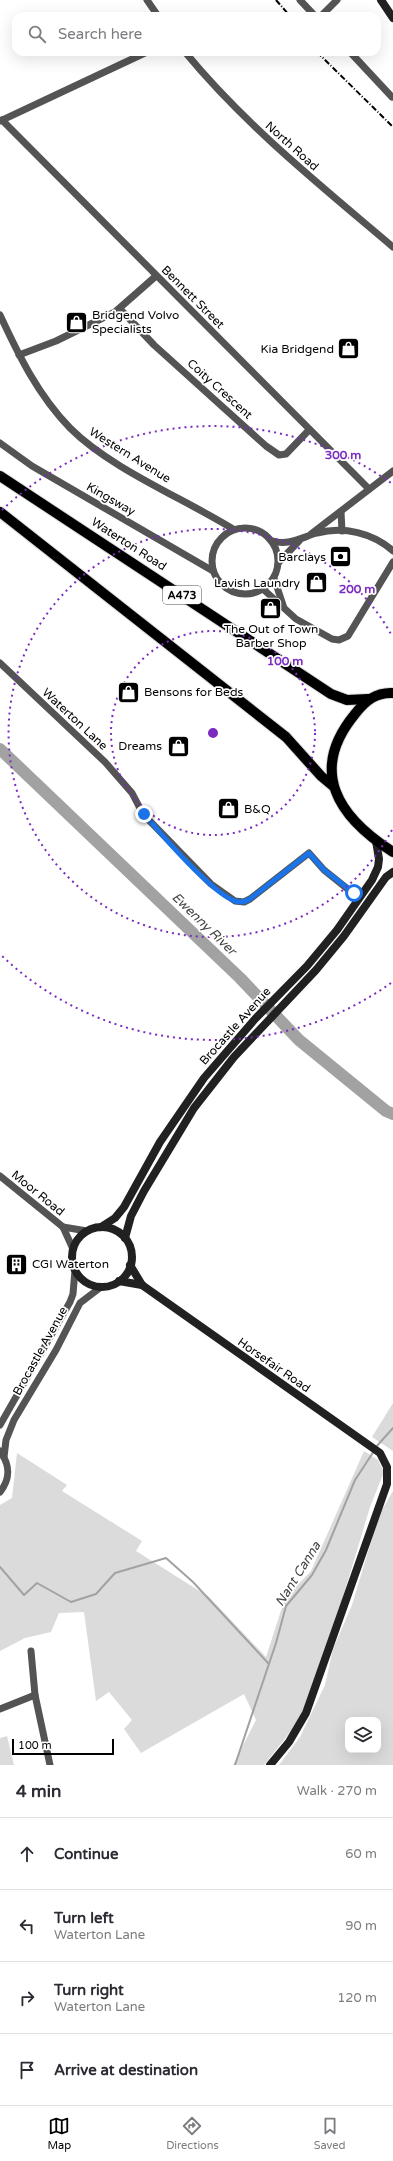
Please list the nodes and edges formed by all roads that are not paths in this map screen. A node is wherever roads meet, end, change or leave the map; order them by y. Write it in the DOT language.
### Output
graph roads {
  1 [pos="147,0"];
  2 [pos="300,0"];
  3 [pos="337,0"];
  4 [pos="381,0"];
  5 [pos="155,12"];
  6 [pos="312,12"];
  7 [pos="325,12"];
  8 [pos="393,18"];
  9 [pos="138,56"];
  10 [pos="189,56"];
  11 [pos="354,56"];
  12 [pos="392,97"];
  13 [pos="1,120"];
  14 [pos="393,247"];
  15 [pos="156,276"];
  16 [pos="120,308"];
  17 [pos="0,315"];
  18 [pos="19,355"];
  19 [pos="310,430"];
  20 [pos="0,443"];
  21 [pos="393,471"];
  22 [pos="0,476"];
  23 [pos="369,489"];
  24 [pos="0,512"];
  25 [pos="341,512"];
  26 [pos="233,529"];
  27 [pos="342,530"];
  28 [pos="308,536"];
  29 [pos="273,541"];
  30 [pos="299,541"];
  31 [pos="393,551"];
  32 [pos="279,562"];
  33 [pos="393,562"];
  34 [pos="213,571"];
  35 [pos="274,578"];
  36 [pos="263,589"];
  37 [pos="285,610"];
  38 [pos="0,663"];
  39 [pos="391,692"];
  40 [pos="368,699"];
  41 [pos="333,786"];
  42 [pos="376,841"];
  43 [pos="393,852"];
  44 [pos="393,872"];
  45 [pos="359,898"];
  46 [pos="0,1176"];
  47 [pos="63,1227"];
  48 [pos="102,1227"];
  49 [pos="87,1231"];
  50 [pos="125,1238"];
  51 [pos="73,1249"];
  52 [pos="130,1265"];
  53 [pos="76,1270"];
  54 [pos="119,1281"];
  55 [pos="142,1285"];
  56 [pos="100,1287"];
  57 [pos="0,1425"];
  58 [pos="2,1454"];
  59 [pos="390,1467"];
  60 [pos="0,1492"];
  61 [pos="31,1651"];
  62 [pos="35,1695"];
  63 [pos="0,1709"];
  64 [pos="50,1765"];
  65 [pos="270,1765"];
  1 -- 5 [label="street"];
  2 -- 6 [label="street"];
  3 -- 7 [label="street"];
  4 -- 8 [label="street"];
  9 -- 13 [label="street"];
  10 -- 14 [label="street, North Road"];
  11 -- 12 [label="street"];
  13 -- 15 [label="street, Bennett Street"];
  15 -- 16 [label="street"];
  15 -- 19 [label="street, Bennett Street"];
  16 -- 18 [label="street"];
  16 -- 19 [label="street, Coity Crescent"];
  17 -- 18 [label="street, Western Avenue"];
  18 -- 26 [label="street, Western Avenue"];
  19 -- 23 [label="street, Bennett Street"];
  20 -- 34 [label="street, Kingsway"];
  21 -- 23 [label="street"];
  22 -- 40 [label="main road, Waterton Road / A473"];
  23 -- 25 [label="street"];
  24 -- 41 [label="main road"];
  25 -- 27 [label="street"];
  25 -- 28 [label="street"];
  26 -- 29 [label="street"];
  26 -- 34 [label="street"];
  27 -- 28 [label="street"];
  27 -- 31 [label="street"];
  28 -- 30 [label="street"];
  29 -- 30 [label="street"];
  29 -- 32 [label="street"];
  30 -- 32 [label="street"];
  32 -- 35 [label="street"];
  33 -- 37 [label="street"];
  34 -- 36 [label="street"];
  35 -- 36 [label="street"];
  35 -- 37 [label="street"];
  36 -- 37 [label="street"];
  38 -- 45 [label="street, Waterton Lane"];
  39 -- 40 [label="main road"];
  40 -- 41 [label="main road"];
  41 -- 42 [label="main road"];
  42 -- 43 [label="main road"];
  42 -- 45 [label="street, Brocastle Avenue"];
  44 -- 50 [label="street, Brocastle Avenue"];
  45 -- 48 [label="street, Brocastle Avenue"];
  46 -- 47 [label="street, Moor Road"];
  47 -- 49 [label="street, Moor Road"];
  47 -- 51 [label="street, Moor Road"];
  48 -- 49 [label="street"];
  48 -- 50 [label="street"];
  49 -- 51 [label="street"];
  50 -- 52 [label="street"];
  51 -- 53 [label="street"];
  52 -- 54 [label="street"];
  52 -- 55 [label="street, Horsefair Road"];
  53 -- 56 [label="street"];
  53 -- 57 [label="street, Brocastle Avenue"];
  54 -- 55 [label="street, Horsefair Road"];
  54 -- 56 [label="street"];
  55 -- 59 [label="street, Horsefair Road"];
  56 -- 58 [label="street, Brocastle Avenue"];
  58 -- 60 [label="street, Brocastle Avenue"];
  59 -- 65 [label="street"];
  61 -- 62 [label="street"];
  62 -- 63 [label="street"];
  62 -- 64 [label="street"];
}
